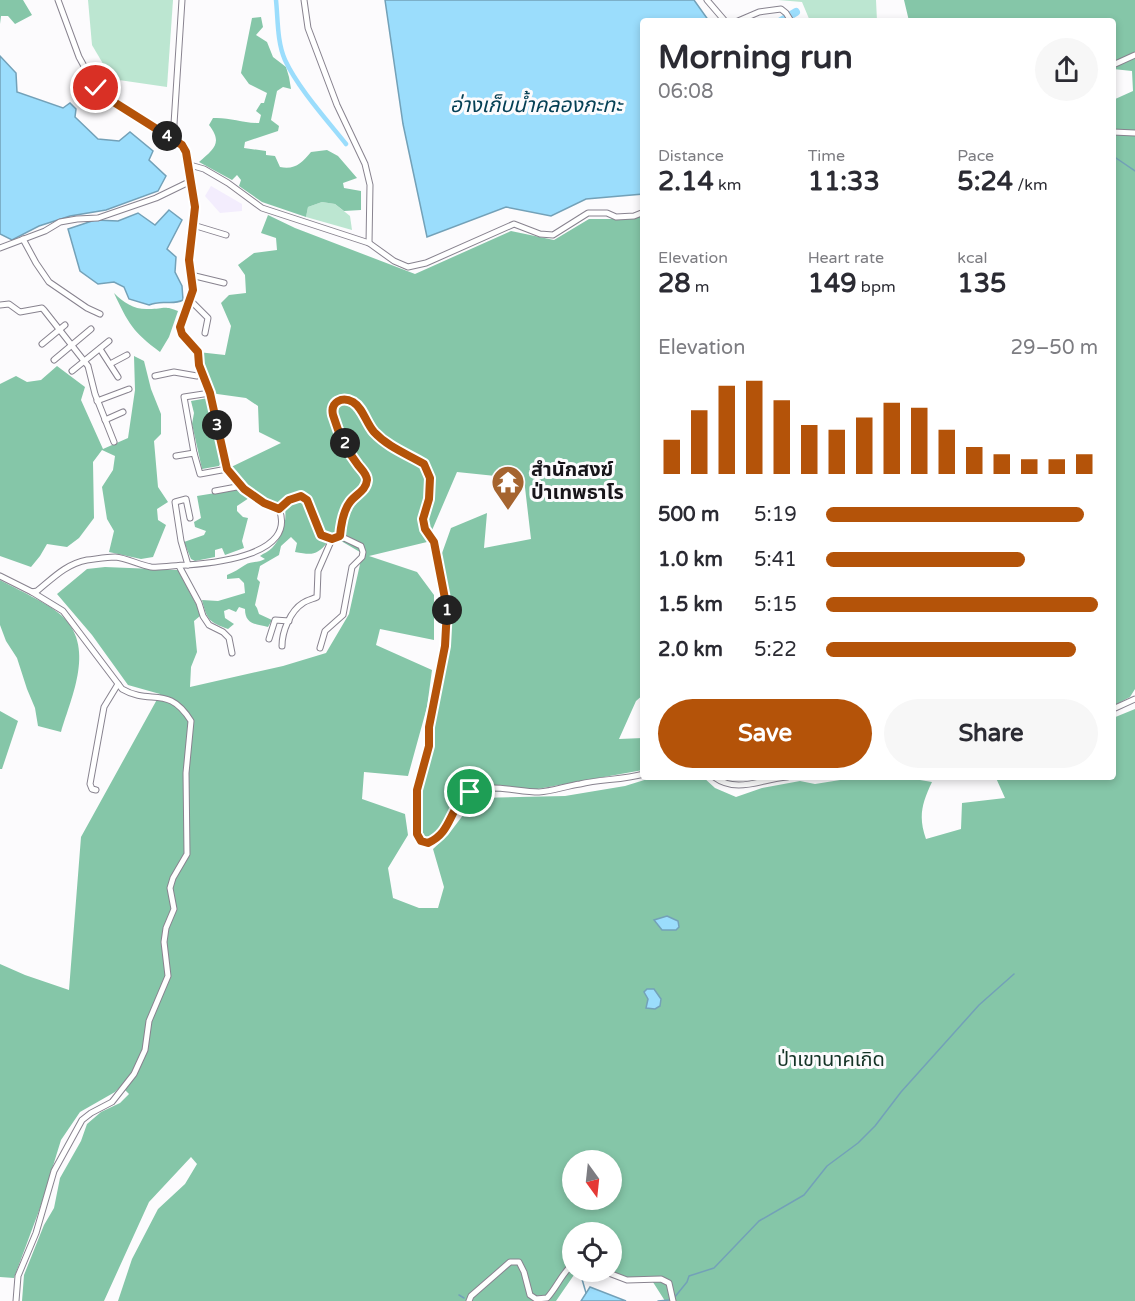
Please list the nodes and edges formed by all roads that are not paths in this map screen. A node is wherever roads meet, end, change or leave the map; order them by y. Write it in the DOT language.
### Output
graph roads {
  1 [pos="58,0"];
  2 [pos="182,0"];
  3 [pos="304,0"];
  4 [pos="707,0"];
  5 [pos="722,18"];
  6 [pos="747,18"];
  7 [pos="789,18"];
  8 [pos="1135,55"];
  9 [pos="1116,64"];
  10 [pos="1116,132"];
  11 [pos="1135,133"];
  12 [pos="174,140"];
  13 [pos="190,165"];
  14 [pos="191,181"];
  15 [pos="640,214"];
  16 [pos="194,225"];
  17 [pos="226,235"];
  18 [pos="23,239"];
  19 [pos="369,243"];
  20 [pos="0,248"];
  21 [pos="191,275"];
  22 [pos="224,283"];
  23 [pos="190,300"];
  24 [pos="0,305"];
  25 [pos="100,314"];
  26 [pos="62,327"];
  27 [pos="91,329"];
  28 [pos="205,333"];
  29 [pos="109,341"];
  30 [pos="42,344"];
  31 [pos="72,345"];
  32 [pos="100,349"];
  33 [pos="127,355"];
  34 [pos="54,360"];
  35 [pos="86,361"];
  36 [pos="110,364"];
  37 [pos="72,371"];
  38 [pos="203,374"];
  39 [pos="155,376"];
  40 [pos="118,377"];
  41 [pos="129,389"];
  42 [pos="210,393"];
  43 [pos="97,401"];
  44 [pos="123,412"];
  45 [pos="105,420"];
  46 [pos="114,442"];
  47 [pos="194,453"];
  48 [pos="176,456"];
  49 [pos="227,469"];
  50 [pos="242,486"];
  51 [pos="215,491"];
  52 [pos="279,509"];
  53 [pos="190,518"];
  54 [pos="340,536"];
  55 [pos="332,539"];
  56 [pos="188,565"];
  57 [pos="179,566"];
  58 [pos="0,576"];
  59 [pos="32,592"];
  60 [pos="289,621"];
  61 [pos="269,639"];
  62 [pos="282,646"];
  63 [pos="320,648"];
  64 [pos="232,653"];
  65 [pos="118,684"];
  66 [pos="1135,699"];
  67 [pos="1116,708"];
  68 [pos="640,775"];
  69 [pos="719,780"];
  70 [pos="764,780"];
  71 [pos="96,790"];
  72 [pos="562,1276"];
  73 [pos="622,1278"];
  74 [pos="16,1301"];
  75 [pos="469,1301"];
  76 [pos="673,1301"];
  1 -- 12 [label="street"];
  2 -- 12 [label="street"];
  3 -- 19 [label="street"];
  4 -- 5 [label="street"];
  6 -- 7 [label="street"];
  8 -- 9 [label="street"];
  10 -- 11 [label="street"];
  12 -- 13 [label="street"];
  13 -- 14 [label="street"];
  13 -- 19 [label="street"];
  14 -- 16 [label="street"];
  14 -- 18 [label="street"];
  15 -- 19 [label="street"];
  16 -- 17 [label="street"];
  16 -- 21 [label="street"];
  18 -- 20 [label="street"];
  18 -- 25 [label="street"];
  21 -- 22 [label="street"];
  21 -- 23 [label="street"];
  23 -- 28 [label="street"];
  23 -- 38 [label="street"];
  24 -- 26 [label="street"];
  26 -- 30 [label="street"];
  26 -- 31 [label="street"];
  27 -- 31 [label="street"];
  29 -- 32 [label="street"];
  31 -- 34 [label="street"];
  31 -- 35 [label="street"];
  32 -- 35 [label="street"];
  32 -- 36 [label="street"];
  33 -- 36 [label="street"];
  35 -- 37 [label="street"];
  35 -- 43 [label="street"];
  36 -- 40 [label="street"];
  38 -- 39 [label="street"];
  38 -- 42 [label="street"];
  41 -- 43 [label="street"];
  42 -- 47 [label="street"];
  42 -- 49 [label="street"];
  43 -- 45 [label="street"];
  44 -- 45 [label="street"];
  45 -- 46 [label="street"];
  47 -- 48 [label="street"];
  47 -- 49 [label="street"];
  49 -- 50 [label="street"];
  50 -- 51 [label="street"];
  50 -- 52 [label="street"];
  52 -- 55 [label="street"];
  52 -- 56 [label="street"];
  53 -- 56 [label="street"];
  54 -- 55 [label="street"];
  54 -- 63 [label="street"];
  54 -- 68 [label="street"];
  55 -- 60 [label="street"];
  56 -- 57 [label="street"];
  57 -- 59 [label="street"];
  57 -- 64 [label="street"];
  58 -- 59 [label="street"];
  59 -- 65 [label="street"];
  60 -- 61 [label="street"];
  60 -- 62 [label="street"];
  65 -- 71 [label="street"];
  65 -- 74 [label="street"];
  66 -- 67 [label="street"];
  69 -- 70 [label="street"];
  72 -- 75 [label="street"];
  73 -- 76 [label="street"];
}
